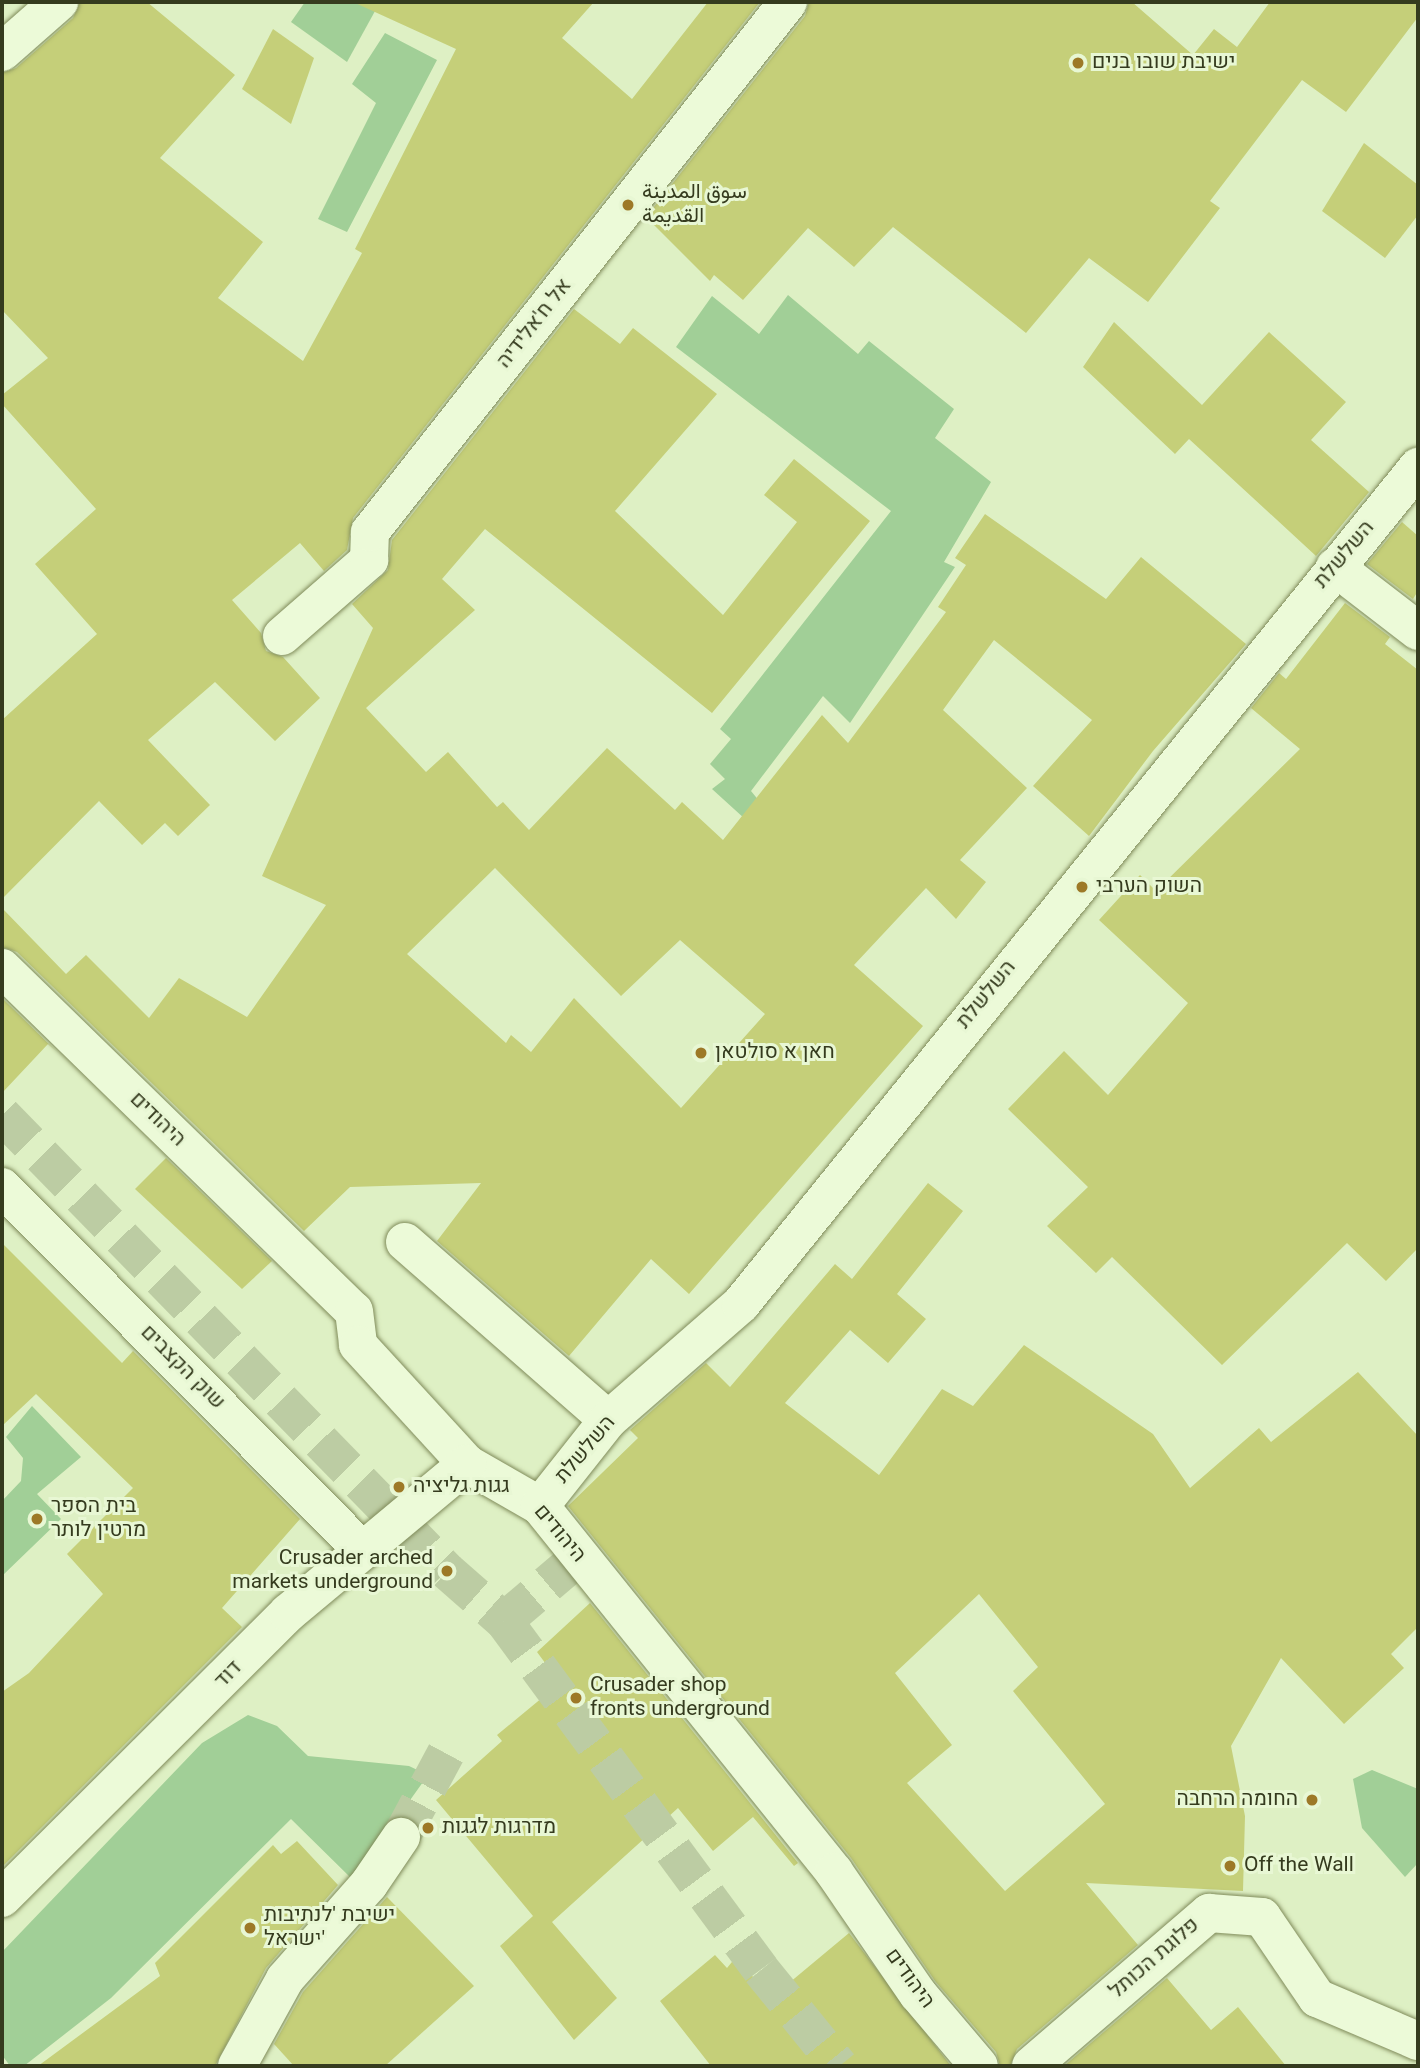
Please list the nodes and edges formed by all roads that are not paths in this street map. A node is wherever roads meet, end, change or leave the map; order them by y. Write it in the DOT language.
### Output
graph roads {
  1 [pos="59,2"];
  2 [pos="788,2"];
  3 [pos="2,52"];
  4 [pos="1418,467"];
  5 [pos="1335,566"];
  6 [pos="1418,631"];
  7 [pos="282,636"];
  8 [pos="2,968"];
  9 [pos="2,1187"];
  10 [pos="405,1242"];
  11 [pos="608,1420"];
  12 [pos="467,1464"];
  13 [pos="540,1506"];
  14 [pos="361,1549"];
  15 [pos="401,1837"];
  16 [pos="2,1898"];
  17 [pos="1418,2041"];
  18 [pos="237,2066"];
  19 [pos="979,2066"];
  20 [pos="1031,2066"];
  1 -- 3 [label="street"];
  2 -- 7 [label="street, אל ח'אלידיה"];
  4 -- 5 [label="street, השלשלת"];
  5 -- 6 [label="street"];
  5 -- 11 [label="street, השלשלת"];
  8 -- 12 [label="street, היהודים"];
  9 -- 14 [label="street, שוק הקצבים"];
  10 -- 11 [label="street"];
  11 -- 13 [label="street, השלשלת"];
  12 -- 13 [label="street, היהודים"];
  12 -- 14 [label="street, דוד"];
  13 -- 19 [label="street, היהודים"];
  14 -- 16 [label="street, דוד"];
  15 -- 18 [label="street"];
  17 -- 20 [label="street, פלוגת הכותל"];
}
